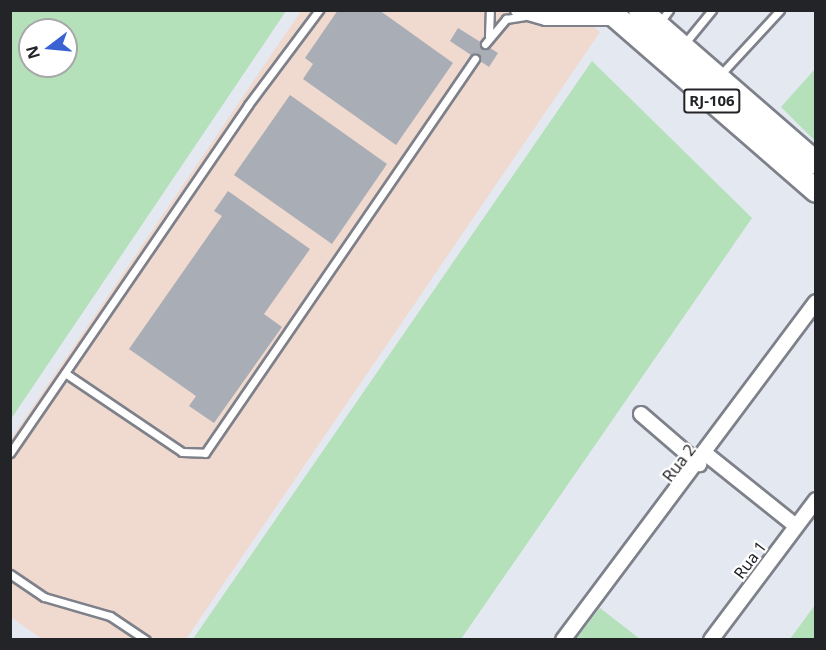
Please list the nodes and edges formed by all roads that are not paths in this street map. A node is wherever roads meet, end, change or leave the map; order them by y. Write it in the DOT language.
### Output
graph roads {
  1 [pos="319,10"];
  2 [pos="490,10"];
  3 [pos="640,10"];
  4 [pos="712,10"];
  5 [pos="780,10"];
  6 [pos="524,13"];
  7 [pos="612,14"];
  8 [pos="663,18"];
  9 [pos="681,47"];
  10 [pos="475,58"];
  11 [pos="717,78"];
  12 [pos="816,163"];
  13 [pos="816,191"];
  14 [pos="816,302"];
  15 [pos="65,373"];
  16 [pos="641,414"];
  17 [pos="10,453"];
  18 [pos="702,459"];
  19 [pos="816,500"];
  20 [pos="796,526"];
  21 [pos="10,574"];
  22 [pos="146,639"];
  23 [pos="563,639"];
  24 [pos="711,639"];
  1 -- 15 [label="lane"];
  2 -- 6 [label="lane"];
  3 -- 8 [label="highway, RJ-106"];
  4 -- 9 [label="lane"];
  5 -- 11 [label="lane"];
  6 -- 7 [label="street"];
  7 -- 13 [label="highway, RJ-106"];
  8 -- 9 [label="highway, RJ-106"];
  9 -- 11 [label="highway, RJ-106"];
  10 -- 15 [label="lane"];
  11 -- 12 [label="highway, RJ-106"];
  14 -- 18 [label="street, Rua 2"];
  15 -- 17 [label="lane"];
  16 -- 18 [label="street"];
  18 -- 20 [label="street"];
  18 -- 23 [label="street, Rua 2"];
  19 -- 20 [label="street, Rua 1"];
  20 -- 24 [label="street, Rua 1"];
  21 -- 22 [label="lane"];
}
